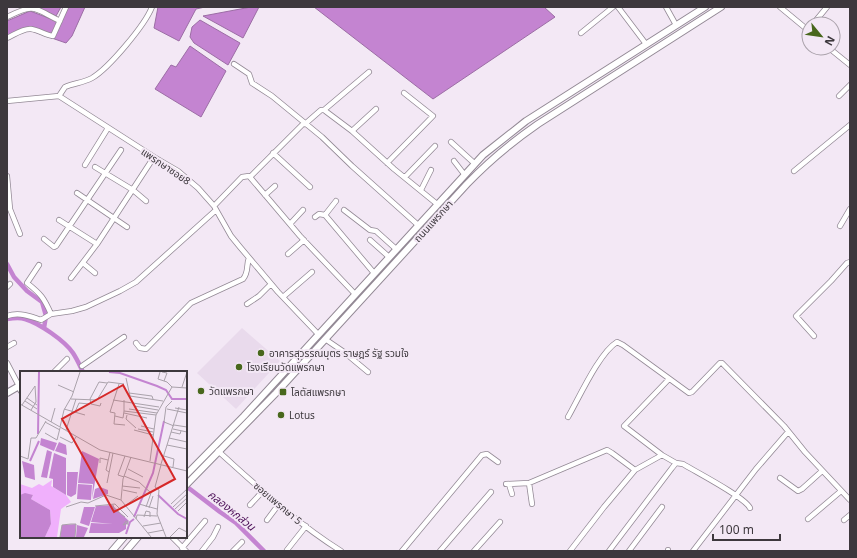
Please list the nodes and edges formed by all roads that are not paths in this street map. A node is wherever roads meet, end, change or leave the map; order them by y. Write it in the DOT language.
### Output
graph roads {
  1 [pos="66,7"];
  2 [pos="152,7"];
  3 [pos="613,7"];
  4 [pos="618,7"];
  5 [pos="666,7"];
  6 [pos="705,7"];
  7 [pos="721,7"];
  8 [pos="780,7"];
  9 [pos="827,7"];
  10 [pos="820,16"];
  11 [pos="7,17"];
  12 [pos="686,19"];
  13 [pos="60,21"];
  14 [pos="801,24"];
  15 [pos="676,25"];
  16 [pos="691,26"];
  17 [pos="581,32"];
  18 [pos="7,38"];
  19 [pos="646,44"];
  20 [pos="839,56"];
  21 [pos="850,56"];
  22 [pos="848,63"];
  23 [pos="234,64"];
  24 [pos="369,72"];
  25 [pos="850,85"];
  26 [pos="404,93"];
  27 [pos="59,96"];
  28 [pos="839,96"];
  29 [pos="7,101"];
  30 [pos="376,109"];
  31 [pos="324,110"];
  32 [pos="304,123"];
  33 [pos="850,126"];
  34 [pos="108,128"];
  35 [pos="352,131"];
  36 [pos="451,142"];
  37 [pos="435,146"];
  38 [pos="121,150"];
  39 [pos="273,153"];
  40 [pos="154,158"];
  41 [pos="454,161"];
  42 [pos="387,162"];
  43 [pos="474,163"];
  44 [pos="85,165"];
  45 [pos="95,167"];
  46 [pos="431,170"];
  47 [pos="794,171"];
  48 [pos="105,173"];
  49 [pos="464,174"];
  50 [pos="7,176"];
  51 [pos="250,177"];
  52 [pos="404,177"];
  53 [pos="275,186"];
  54 [pos="310,187"];
  55 [pos="133,190"];
  56 [pos="421,190"];
  57 [pos="77,193"];
  58 [pos="265,195"];
  59 [pos="87,200"];
  60 [pos="146,201"];
  61 [pos="336,201"];
  62 [pos="437,204"];
  63 [pos="215,208"];
  64 [pos="850,209"];
  65 [pos="303,210"];
  66 [pos="344,210"];
  67 [pos="325,215"];
  68 [pos="314,217"];
  69 [pos="114,218"];
  70 [pos="59,220"];
  71 [pos="290,224"];
  72 [pos="418,225"];
  73 [pos="840,226"];
  74 [pos="70,227"];
  75 [pos="128,227"];
  76 [pos="20,234"];
  77 [pos="44,239"];
  78 [pos="304,240"];
  79 [pos="370,240"];
  80 [pos="97,244"];
  81 [pos="396,249"];
  82 [pos="288,254"];
  83 [pos="389,257"];
  84 [pos="249,258"];
  85 [pos="850,262"];
  86 [pos="83,263"];
  87 [pos="39,265"];
  88 [pos="312,272"];
  89 [pos="95,273"];
  90 [pos="374,273"];
  91 [pos="71,278"];
  92 [pos="271,284"];
  93 [pos="355,294"];
  94 [pos="283,297"];
  95 [pos="247,304"];
  96 [pos="50,315"];
  97 [pos="7,316"];
  98 [pos="318,334"];
  99 [pos="814,336"];
  100 [pos="124,337"];
  101 [pos="325,339"];
  102 [pos="14,343"];
  103 [pos="136,343"];
  104 [pos="7,347"];
  105 [pos="67,359"];
  106 [pos="7,363"];
  107 [pos="82,366"];
  108 [pos="55,371"];
  109 [pos="368,372"];
  110 [pos="669,379"];
  111 [pos="20,388"];
  112 [pos="7,393"];
  113 [pos="568,417"];
  114 [pos="788,432"];
  115 [pos="218,451"];
  116 [pos="662,456"];
  117 [pos="498,462"];
  118 [pos="676,464"];
  119 [pos="635,470"];
  120 [pos="822,471"];
  121 [pos="187,473"];
  122 [pos="780,478"];
  123 [pos="188,483"];
  124 [pos="529,485"];
  125 [pos="841,490"];
  126 [pos="263,491"];
  127 [pos="491,492"];
  128 [pos="512,494"];
  129 [pos="735,495"];
  130 [pos="850,500"];
  131 [pos="279,504"];
  132 [pos="532,504"];
  133 [pos="250,505"];
  134 [pos="662,507"];
  135 [pos="750,508"];
  136 [pos="850,515"];
  137 [pos="808,519"];
  138 [pos="267,520"];
  139 [pos="844,520"];
  140 [pos="205,521"];
  141 [pos="500,522"];
  142 [pos="306,526"];
  143 [pos="218,527"];
  144 [pos="123,538"];
  145 [pos="137,538"];
  146 [pos="173,538"];
  147 [pos="242,542"];
  148 [pos="184,549"];
  149 [pos="287,550"];
  150 [pos="338,550"];
  151 [pos="112,551"];
  152 [pos="126,551"];
  153 [pos="202,551"];
  154 [pos="234,551"];
  155 [pos="402,551"];
  156 [pos="440,551"];
  157 [pos="474,551"];
  158 [pos="570,551"];
  159 [pos="609,551"];
  160 [pos="629,551"];
  161 [pos="693,551"];
  1 -- 13 [label="street"];
  2 -- 27 [label="street"];
  3 -- 17 [label="street"];
  4 -- 19 [label="street"];
  5 -- 15 [label="street"];
  6 -- 12 [label="main road, ถนนแพรกษา"];
  7 -- 16 [label="main road, ถนนแพรกษา"];
  8 -- 14 [label="street"];
  9 -- 10 [label="street"];
  11 -- 13 [label="street"];
  12 -- 15 [label="main road, ถนนแพรกษา"];
  12 -- 16 [label="main road"];
  13 -- 18 [label="street"];
  15 -- 19 [label="main road, ถนนแพรกษา"];
  16 -- 101 [label="main road, ถนนแพรกษา"];
  19 -- 43 [label="main road, ถนนแพรกษา"];
  20 -- 22 [label="street"];
  21 -- 22 [label="street"];
  23 -- 32 [label="street"];
  24 -- 31 [label="street"];
  25 -- 28 [label="street"];
  26 -- 42 [label="street"];
  27 -- 29 [label="street"];
  27 -- 34 [label="street, แพรกษาซอย8"];
  30 -- 35 [label="street"];
  31 -- 32 [label="street"];
  31 -- 35 [label="street"];
  32 -- 39 [label="street"];
  32 -- 72 [label="street"];
  33 -- 47 [label="street"];
  34 -- 40 [label="street, แพรกษาซอย8"];
  34 -- 44 [label="street"];
  35 -- 42 [label="street"];
  36 -- 43 [label="street"];
  37 -- 52 [label="street"];
  38 -- 48 [label="street"];
  39 -- 51 [label="street"];
  39 -- 54 [label="street"];
  40 -- 55 [label="street"];
  40 -- 63 [label="street, แพรกษาซอย8"];
  41 -- 49 [label="street"];
  42 -- 52 [label="street"];
  43 -- 49 [label="main road, ถนนแพรกษา"];
  45 -- 48 [label="street"];
  46 -- 56 [label="street"];
  48 -- 55 [label="street"];
  48 -- 59 [label="street"];
  49 -- 62 [label="main road, ถนนแพรกษา"];
  50 -- 76 [label="street"];
  51 -- 58 [label="street"];
  51 -- 63 [label="street"];
  52 -- 56 [label="street"];
  53 -- 58 [label="street"];
  55 -- 60 [label="street"];
  55 -- 69 [label="street"];
  56 -- 62 [label="street"];
  57 -- 59 [label="street"];
  58 -- 71 [label="street"];
  59 -- 69 [label="street"];
  59 -- 74 [label="street"];
  61 -- 67 [label="street"];
  62 -- 72 [label="main road, ถนนแพรกษา"];
  63 -- 84 [label="street, แพรกษาซอย8"];
  63 -- 96 [label="street"];
  64 -- 73 [label="street"];
  65 -- 71 [label="street"];
  66 -- 81 [label="street"];
  67 -- 68 [label="street"];
  67 -- 90 [label="street"];
  69 -- 75 [label="street"];
  69 -- 80 [label="street"];
  70 -- 74 [label="street"];
  71 -- 78 [label="street"];
  72 -- 81 [label="main road, ถนนแพรกษา"];
  74 -- 77 [label="street"];
  74 -- 80 [label="street"];
  78 -- 82 [label="street"];
  78 -- 93 [label="street"];
  79 -- 83 [label="street"];
  80 -- 86 [label="street"];
  81 -- 83 [label="main road, ถนนแพรกษา"];
  83 -- 90 [label="main road, ถนนแพรกษา"];
  84 -- 92 [label="street, แพรกษาซอย8"];
  84 -- 103 [label="street"];
  85 -- 99 [label="street"];
  86 -- 89 [label="street"];
  86 -- 91 [label="street"];
  87 -- 96 [label="street"];
  88 -- 94 [label="street"];
  90 -- 93 [label="main road, ถนนแพรกษา"];
  92 -- 94 [label="street, แพรกษาซอย8"];
  92 -- 95 [label="street"];
  93 -- 98 [label="main road, ถนนแพรกษา"];
  94 -- 98 [label="street, แพรกษาซอย8"];
  96 -- 97 [label="street"];
  98 -- 121 [label="main road, ถนนแพรกษา"];
  100 -- 107 [label="street"];
  101 -- 109 [label="street"];
  101 -- 115 [label="main road, ถนนแพรกษา"];
  102 -- 104 [label="street"];
  105 -- 108 [label="street"];
  106 -- 111 [label="street"];
  110 -- 113 [label="street"];
  110 -- 114 [label="street"];
  110 -- 116 [label="street"];
  111 -- 112 [label="main road"];
  114 -- 120 [label="street"];
  114 -- 129 [label="street"];
  115 -- 123 [label="main road, ถนนแพรกษา"];
  115 -- 126 [label="street, ซอยแพรกษา 5"];
  116 -- 118 [label="street"];
  116 -- 119 [label="street"];
  117 -- 155 [label="street"];
  118 -- 129 [label="street"];
  118 -- 159 [label="street"];
  119 -- 124 [label="street"];
  119 -- 158 [label="street"];
  120 -- 122 [label="street"];
  120 -- 125 [label="street"];
  124 -- 128 [label="street"];
  124 -- 132 [label="street"];
  125 -- 130 [label="street"];
  125 -- 137 [label="street"];
  126 -- 131 [label="street, ซอยแพรกษา 5"];
  126 -- 133 [label="street"];
  127 -- 156 [label="street"];
  129 -- 135 [label="street"];
  129 -- 161 [label="street"];
  131 -- 138 [label="street"];
  131 -- 142 [label="street, ซอยแพรกษา 5"];
  134 -- 160 [label="street"];
  136 -- 139 [label="street"];
  140 -- 148 [label="street"];
  141 -- 157 [label="street"];
  142 -- 149 [label="street"];
  142 -- 150 [label="street, ซอยแพรกษา 5"];
  143 -- 153 [label="street"];
  144 -- 151 [label="main road"];
  145 -- 152 [label="main road"];
  146 -- 148 [label="street"];
  147 -- 154 [label="street"];
}
